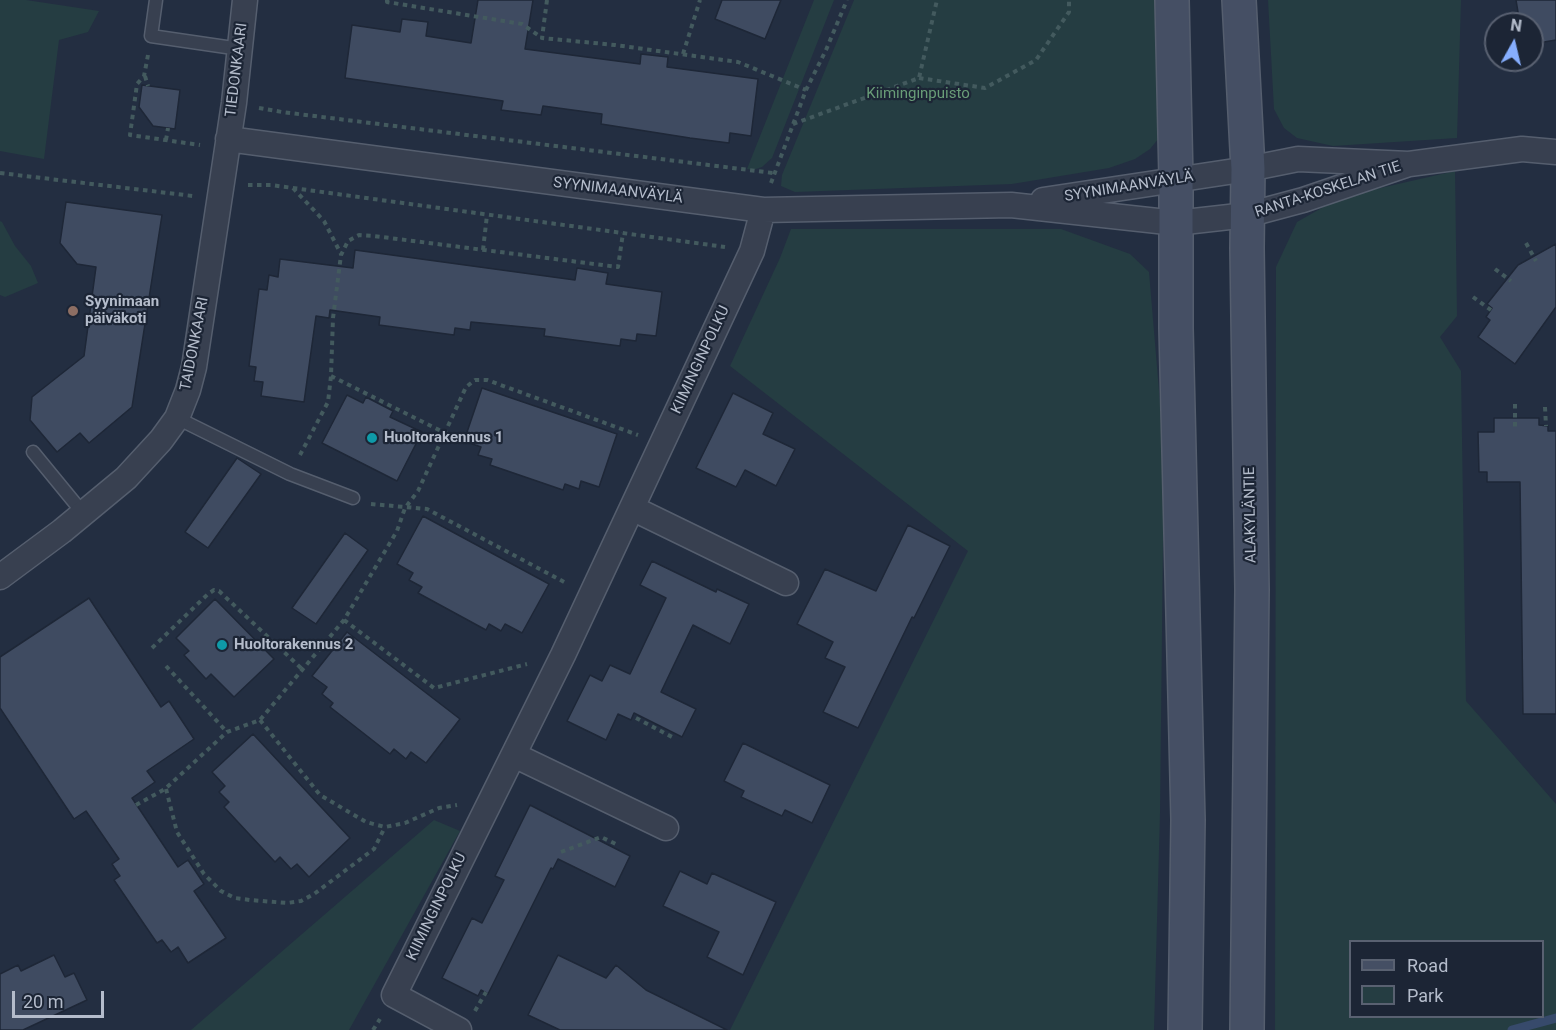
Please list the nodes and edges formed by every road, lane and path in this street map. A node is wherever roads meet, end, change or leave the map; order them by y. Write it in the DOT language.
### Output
graph roads {
  1 [pos="156,0"];
  2 [pos="245,0"];
  3 [pos="387,0"];
  4 [pos="547,0"];
  5 [pos="700,0"];
  6 [pos="847,0"];
  7 [pos="937,0"];
  8 [pos="1069,0"];
  9 [pos="1172,0"];
  10 [pos="1239,0"];
  11 [pos="151,36"];
  12 [pos="542,38"];
  13 [pos="240,49"];
  14 [pos="683,54"];
  15 [pos="144,76"];
  16 [pos="919,78"];
  17 [pos="148,86"];
  18 [pos="806,90"];
  19 [pos="234,103"];
  20 [pos="793,124"];
  21 [pos="168,128"];
  22 [pos="228,139"];
  23 [pos="166,140"];
  24 [pos="204,146"];
  25 [pos="1556,152"];
  26 [pos="1409,164"];
  27 [pos="1248,169"];
  28 [pos="0,173"];
  29 [pos="773,173"];
  30 [pos="1176,179"];
  31 [pos="222,181"];
  32 [pos="293,188"];
  33 [pos="196,197"];
  34 [pos="1011,205"];
  35 [pos="763,210"];
  36 [pos="488,215"];
  37 [pos="1246,215"];
  38 [pos="1176,223"];
  39 [pos="622,233"];
  40 [pos="1526,243"];
  41 [pos="483,250"];
  42 [pos="752,251"];
  43 [pos="342,255"];
  44 [pos="1536,261"];
  45 [pos="1495,269"];
  46 [pos="1511,281"];
  47 [pos="1473,297"];
  48 [pos="1491,310"];
  49 [pos="331,376"];
  50 [pos="1515,404"];
  51 [pos="1545,407"];
  52 [pos="177,418"];
  53 [pos="1546,426"];
  54 [pos="1515,427"];
  55 [pos="444,433"];
  56 [pos="661,444"];
  57 [pos="33,452"];
  58 [pos="290,474"];
  59 [pos="353,498"];
  60 [pos="632,507"];
  61 [pos="405,508"];
  62 [pos="83,513"];
  63 [pos="0,577"];
  64 [pos="786,582"];
  65 [pos="591,597"];
  66 [pos="344,620"];
  67 [pos="152,648"];
  68 [pos="563,655"];
  69 [pos="166,666"];
  70 [pos="302,669"];
  71 [pos="636,718"];
  72 [pos="260,720"];
  73 [pos="227,732"];
  74 [pos="674,738"];
  75 [pos="514,755"];
  76 [pos="165,789"];
  77 [pos="490,801"];
  78 [pos="136,805"];
  79 [pos="385,827"];
  80 [pos="666,828"];
  81 [pos="618,845"];
  82 [pos="561,852"];
  83 [pos="459,1030"];
  84 [pos="1185,1030"];
  85 [pos="1247,1030"];
  1 -- 11 [label="lane"];
  2 -- 13 [label="street, TIEDONKAARI"];
  3 -- 12 [label="path"];
  4 -- 12 [label="path"];
  5 -- 14 [label="path"];
  6 -- 18 [label="path"];
  7 -- 16 [label="path"];
  8 -- 16 [label="path"];
  9 -- 30 [label="main road"];
  10 -- 27 [label="main road, ALAKYLÄNTIE"];
  11 -- 13 [label="lane"];
  11 -- 15 [label="path"];
  12 -- 14 [label="path"];
  13 -- 19 [label="street, TIEDONKAARI"];
  14 -- 18 [label="path"];
  15 -- 17 [label="path"];
  15 -- 23 [label="path"];
  16 -- 20 [label="path"];
  18 -- 20 [label="path"];
  19 -- 22 [label="street, TIEDONKAARI"];
  19 -- 29 [label="path"];
  20 -- 29 [label="path"];
  21 -- 23 [label="path"];
  22 -- 31 [label="street, TAIDONKAARI"];
  22 -- 35 [label="street, SYYNIMAANVÄYLÄ"];
  23 -- 24 [label="path"];
  25 -- 26 [label="street, RANTA-KOSKELAN TIE"];
  26 -- 27 [label="street, RANTA-KOSKELAN TIE"];
  26 -- 37 [label="street, RANTA-KOSKELAN TIE"];
  27 -- 30 [label="street, SYYNIMAANVÄYLÄ"];
  27 -- 37 [label="main road, ALAKYLÄNTIE"];
  28 -- 33 [label="path"];
  29 -- 35 [label="path"];
  30 -- 34 [label="street, SYYNIMAANVÄYLÄ"];
  30 -- 38 [label="main road"];
  31 -- 32 [label="path"];
  31 -- 52 [label="street, TAIDONKAARI"];
  32 -- 36 [label="path"];
  32 -- 43 [label="path"];
  34 -- 35 [label="street, SYYNIMAANVÄYLÄ"];
  34 -- 38 [label="street, SYYNIMAANVÄYLÄ"];
  35 -- 42 [label="street, KIIMINGINPOLKU"];
  36 -- 39 [label="path"];
  36 -- 41 [label="path"];
  37 -- 38 [label="street, RANTA-KOSKELAN TIE"];
  37 -- 85 [label="main road, ALAKYLÄNTIE"];
  38 -- 84 [label="main road"];
  39 -- 41 [label="path"];
  39 -- 42 [label="path"];
  40 -- 44 [label="path"];
  41 -- 43 [label="path"];
  42 -- 56 [label="street, KIIMINGINPOLKU"];
  43 -- 49 [label="path"];
  45 -- 46 [label="path"];
  47 -- 48 [label="path"];
  49 -- 55 [label="path"];
  49 -- 58 [label="path"];
  50 -- 54 [label="path"];
  51 -- 53 [label="path"];
  52 -- 58 [label="lane"];
  52 -- 62 [label="street, TAIDONKAARI"];
  55 -- 56 [label="path"];
  55 -- 61 [label="path"];
  56 -- 60 [label="street, KIIMINGINPOLKU"];
  57 -- 62 [label="lane"];
  58 -- 59 [label="lane"];
  59 -- 61 [label="path"];
  60 -- 64 [label="street"];
  60 -- 65 [label="street, KIIMINGINPOLKU"];
  61 -- 65 [label="path"];
  61 -- 66 [label="path"];
  62 -- 63 [label="street, TAIDONKAARI"];
  65 -- 68 [label="street, KIIMINGINPOLKU"];
  66 -- 68 [label="path"];
  66 -- 70 [label="path"];
  67 -- 70 [label="path"];
  68 -- 75 [label="street, KIIMINGINPOLKU"];
  69 -- 73 [label="path"];
  70 -- 72 [label="path"];
  71 -- 74 [label="path"];
  72 -- 73 [label="path"];
  72 -- 79 [label="path"];
  73 -- 76 [label="path"];
  75 -- 77 [label="street, KIIMINGINPOLKU"];
  75 -- 80 [label="street"];
  76 -- 78 [label="path"];
  76 -- 79 [label="path"];
  77 -- 79 [label="path"];
  77 -- 83 [label="street, KIIMINGINPOLKU"];
  81 -- 82 [label="path"];
}
